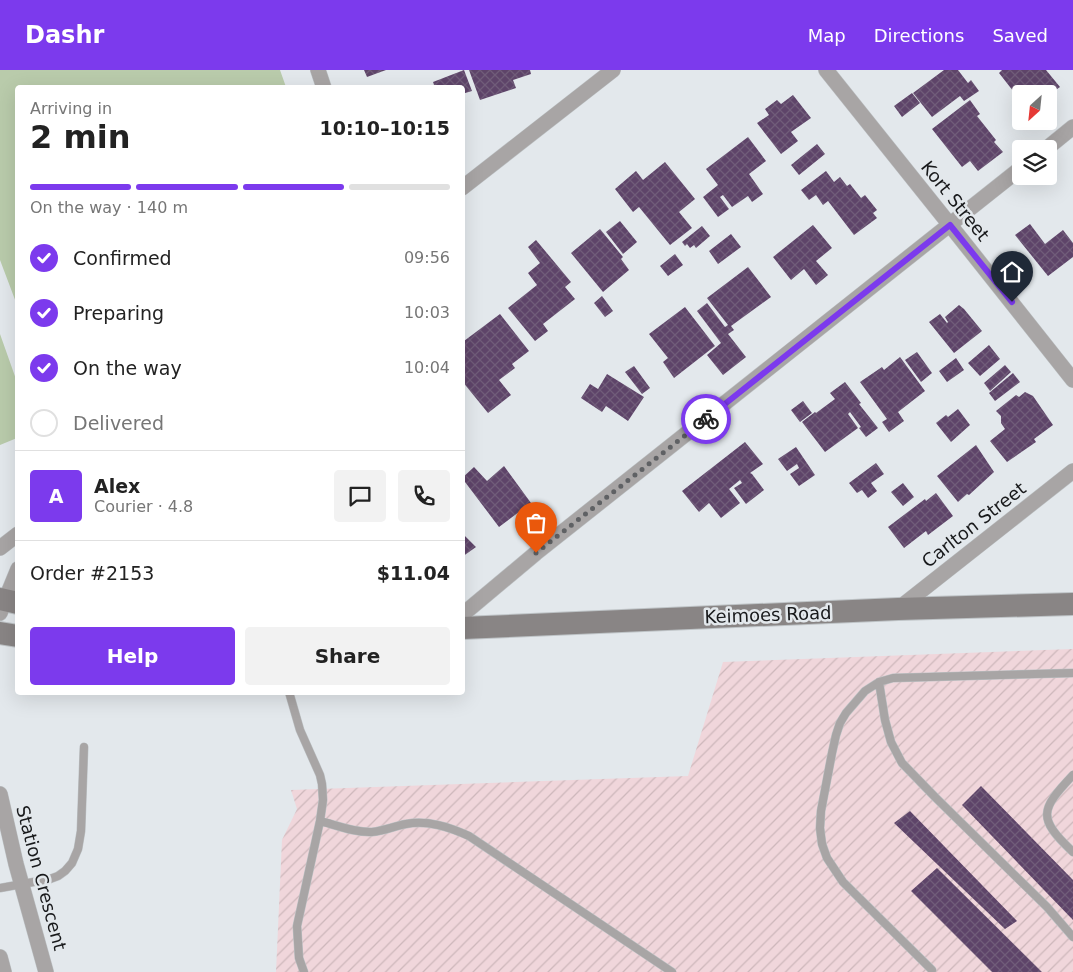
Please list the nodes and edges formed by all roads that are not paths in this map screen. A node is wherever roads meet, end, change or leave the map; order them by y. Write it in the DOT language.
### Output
graph roads {
  1 [pos="318,70"];
  2 [pos="613,70"];
  3 [pos="826,70"];
  4 [pos="323,85"];
  5 [pos="1073,127"];
  6 [pos="1057,140"];
  7 [pos="1012,175"];
  8 [pos="465,186"];
  9 [pos="950,225"];
  10 [pos="1073,380"];
  11 [pos="1073,471"];
  12 [pos="15,536"];
  13 [pos="0,548"];
  14 [pos="15,578"];
  15 [pos="6,604"];
  16 [pos="1073,604"];
  17 [pos="898,609"];
  18 [pos="465,613"];
  19 [pos="465,628"];
  20 [pos="0,633"];
  21 [pos="15,636"];
  22 [pos="1073,673"];
  23 [pos="879,682"];
  24 [pos="290,695"];
  25 [pos="84,747"];
  26 [pos="1073,775"];
  27 [pos="0,794"];
  28 [pos="320,821"];
  29 [pos="1073,852"];
  30 [pos="22,885"];
  31 [pos="0,888"];
  32 [pos="1073,937"];
  33 [pos="0,957"];
  34 [pos="932,970"];
  35 [pos="4,972"];
  36 [pos="46,972"];
  37 [pos="304,972"];
  38 [pos="672,972"];
  1 -- 4 [label="street"];
  2 -- 8 [label="street"];
  3 -- 9 [label="street, Kort Street"];
  5 -- 6 [label="street"];
  7 -- 9 [label="street"];
  9 -- 10 [label="street, Kort Street"];
  9 -- 18 [label="street"];
  11 -- 17 [label="street, Carlton Street"];
  12 -- 13 [label="street"];
  14 -- 15 [label="street"];
  16 -- 17 [label="street, Keimoes Road"];
  17 -- 19 [label="street, Keimoes Road"];
  20 -- 21 [label="street"];
  22 -- 23 [label="lane"];
  23 -- 32 [label="lane"];
  23 -- 34 [label="lane"];
  24 -- 28 [label="lane"];
  25 -- 30 [label="lane"];
  26 -- 29 [label="lane"];
  27 -- 30 [label="street, Station Crescent"];
  28 -- 37 [label="lane"];
  28 -- 38 [label="lane"];
  30 -- 31 [label="lane"];
  30 -- 36 [label="street, Station Crescent"];
  33 -- 35 [label="street"];
}
